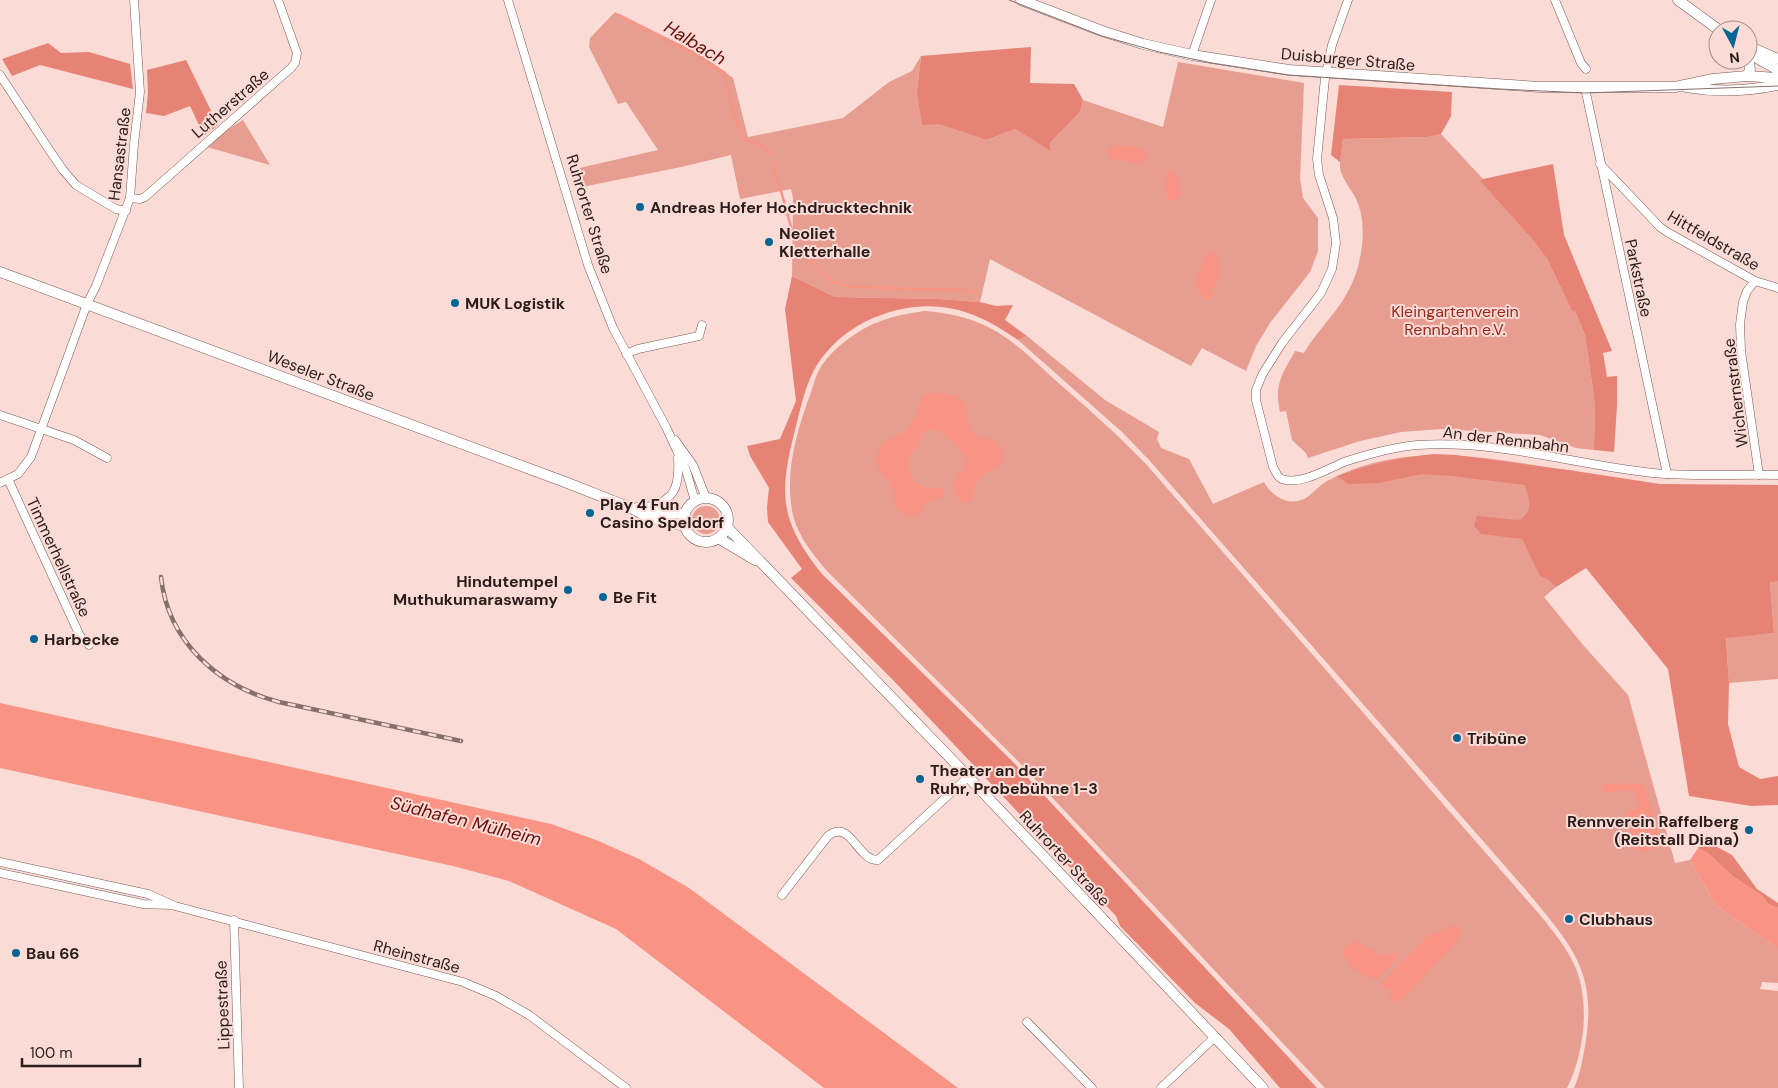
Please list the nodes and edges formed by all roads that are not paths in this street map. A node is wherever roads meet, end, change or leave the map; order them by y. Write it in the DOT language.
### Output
graph roads {
  1 [pos="134,0"];
  2 [pos="278,0"];
  3 [pos="508,0"];
  4 [pos="1020,0"];
  5 [pos="1211,0"];
  6 [pos="1348,0"];
  7 [pos="1555,0"];
  8 [pos="1678,0"];
  9 [pos="1708,22"];
  10 [pos="1758,50"];
  11 [pos="1192,55"];
  12 [pos="1758,59"];
  13 [pos="1778,59"];
  14 [pos="1586,69"];
  15 [pos="1750,70"];
  16 [pos="1778,70"];
  17 [pos="1326,73"];
  18 [pos="0,76"];
  19 [pos="1747,76"];
  20 [pos="1778,78"];
  21 [pos="1778,85"];
  22 [pos="1682,86"];
  23 [pos="1585,88"];
  24 [pos="1600,164"];
  25 [pos="130,198"];
  26 [pos="126,211"];
  27 [pos="0,272"];
  28 [pos="1755,281"];
  29 [pos="1778,288"];
  30 [pos="87,304"];
  31 [pos="702,326"];
  32 [pos="626,354"];
  33 [pos="0,415"];
  34 [pos="666,428"];
  35 [pos="41,430"];
  36 [pos="678,454"];
  37 [pos="106,458"];
  38 [pos="1667,474"];
  39 [pos="1759,475"];
  40 [pos="1778,475"];
  41 [pos="8,479"];
  42 [pos="0,483"];
  43 [pos="706,498"];
  44 [pos="695,501"];
  45 [pos="636,508"];
  46 [pos="685,514"];
  47 [pos="686,526"];
  48 [pos="727,527"];
  49 [pos="718,538"];
  50 [pos="760,563"];
  51 [pos="89,645"];
  52 [pos="968,777"];
  53 [pos="0,862"];
  54 [pos="0,873"];
  55 [pos="782,895"];
  56 [pos="175,906"];
  57 [pos="234,920"];
  58 [pos="1027,1022"];
  59 [pos="1215,1037"];
  60 [pos="1085,1081"];
  61 [pos="239,1088"];
  62 [pos="626,1088"];
  63 [pos="1079,1088"];
  64 [pos="1092,1088"];
  65 [pos="1160,1088"];
  66 [pos="1262,1088"];
  1 -- 25 [label="street, Hansastraße"];
  2 -- 25 [label="street, Lutherstraße"];
  3 -- 32 [label="street, Ruhrorter Straße"];
  4 -- 11 [label="main road, Duisburger Straße"];
  5 -- 11 [label="street"];
  6 -- 17 [label="street"];
  7 -- 14 [label="street"];
  8 -- 9 [label="main road"];
  10 -- 13 [label="main road"];
  11 -- 17 [label="main road, Duisburger Straße"];
  12 -- 16 [label="main road"];
  15 -- 19 [label="main road"];
  17 -- 23 [label="main road, Duisburger Straße"];
  17 -- 38 [label="street, An der Rennbahn"];
  18 -- 26 [label="street"];
  19 -- 20 [label="main road, Duisburger Straße"];
  19 -- 22 [label="main road, Duisburger Straße"];
  21 -- 22 [label="main road, Duisburger Straße"];
  22 -- 23 [label="main road, Duisburger Straße"];
  23 -- 24 [label="street, Parkstraße"];
  24 -- 28 [label="street, Hittfeldstraße"];
  24 -- 38 [label="street, Parkstraße"];
  25 -- 26 [label="street, Hansastraße"];
  26 -- 30 [label="street, Hansastraße"];
  27 -- 30 [label="main road, Weseler Straße"];
  28 -- 29 [label="street, Hittfeldstraße"];
  28 -- 39 [label="street, Wichernstraße"];
  30 -- 35 [label="street"];
  30 -- 45 [label="main road, Weseler Straße"];
  31 -- 32 [label="street"];
  32 -- 34 [label="street, Ruhrorter Straße"];
  33 -- 35 [label="street"];
  34 -- 36 [label="street, Ruhrorter Straße"];
  34 -- 43 [label="street, Ruhrorter Straße"];
  35 -- 37 [label="street"];
  35 -- 41 [label="street"];
  36 -- 44 [label="street, Ruhrorter Straße"];
  36 -- 45 [label="street, Ruhrorter Straße"];
  38 -- 39 [label="street, An der Rennbahn"];
  39 -- 40 [label="street, An der Rennbahn"];
  41 -- 42 [label="street"];
  41 -- 51 [label="street, Timmerhellstraße"];
  43 -- 44 [label="main road"];
  43 -- 48 [label="main road, Ruhrorter Straße"];
  44 -- 46 [label="main road"];
  45 -- 46 [label="main road, Weseler Straße"];
  45 -- 47 [label="main road, Weseler Straße"];
  46 -- 47 [label="main road"];
  47 -- 49 [label="main road, Ruhrorter Straße"];
  48 -- 49 [label="main road"];
  48 -- 50 [label="main road, Ruhrorter Straße"];
  49 -- 50 [label="main road, Ruhrorter Straße"];
  50 -- 52 [label="main road, Ruhrorter Straße"];
  52 -- 55 [label="street"];
  52 -- 59 [label="main road, Ruhrorter Straße"];
  53 -- 56 [label="street, Rheinstraße"];
  54 -- 56 [label="street, Rheinstraße"];
  56 -- 57 [label="street, Rheinstraße"];
  57 -- 61 [label="street, Lippestraße"];
  57 -- 62 [label="street, Rheinstraße"];
  58 -- 60 [label="street"];
  59 -- 65 [label="street"];
  59 -- 66 [label="main road, Ruhrorter Straße"];
  60 -- 63 [label="street"];
  60 -- 64 [label="street"];
}
